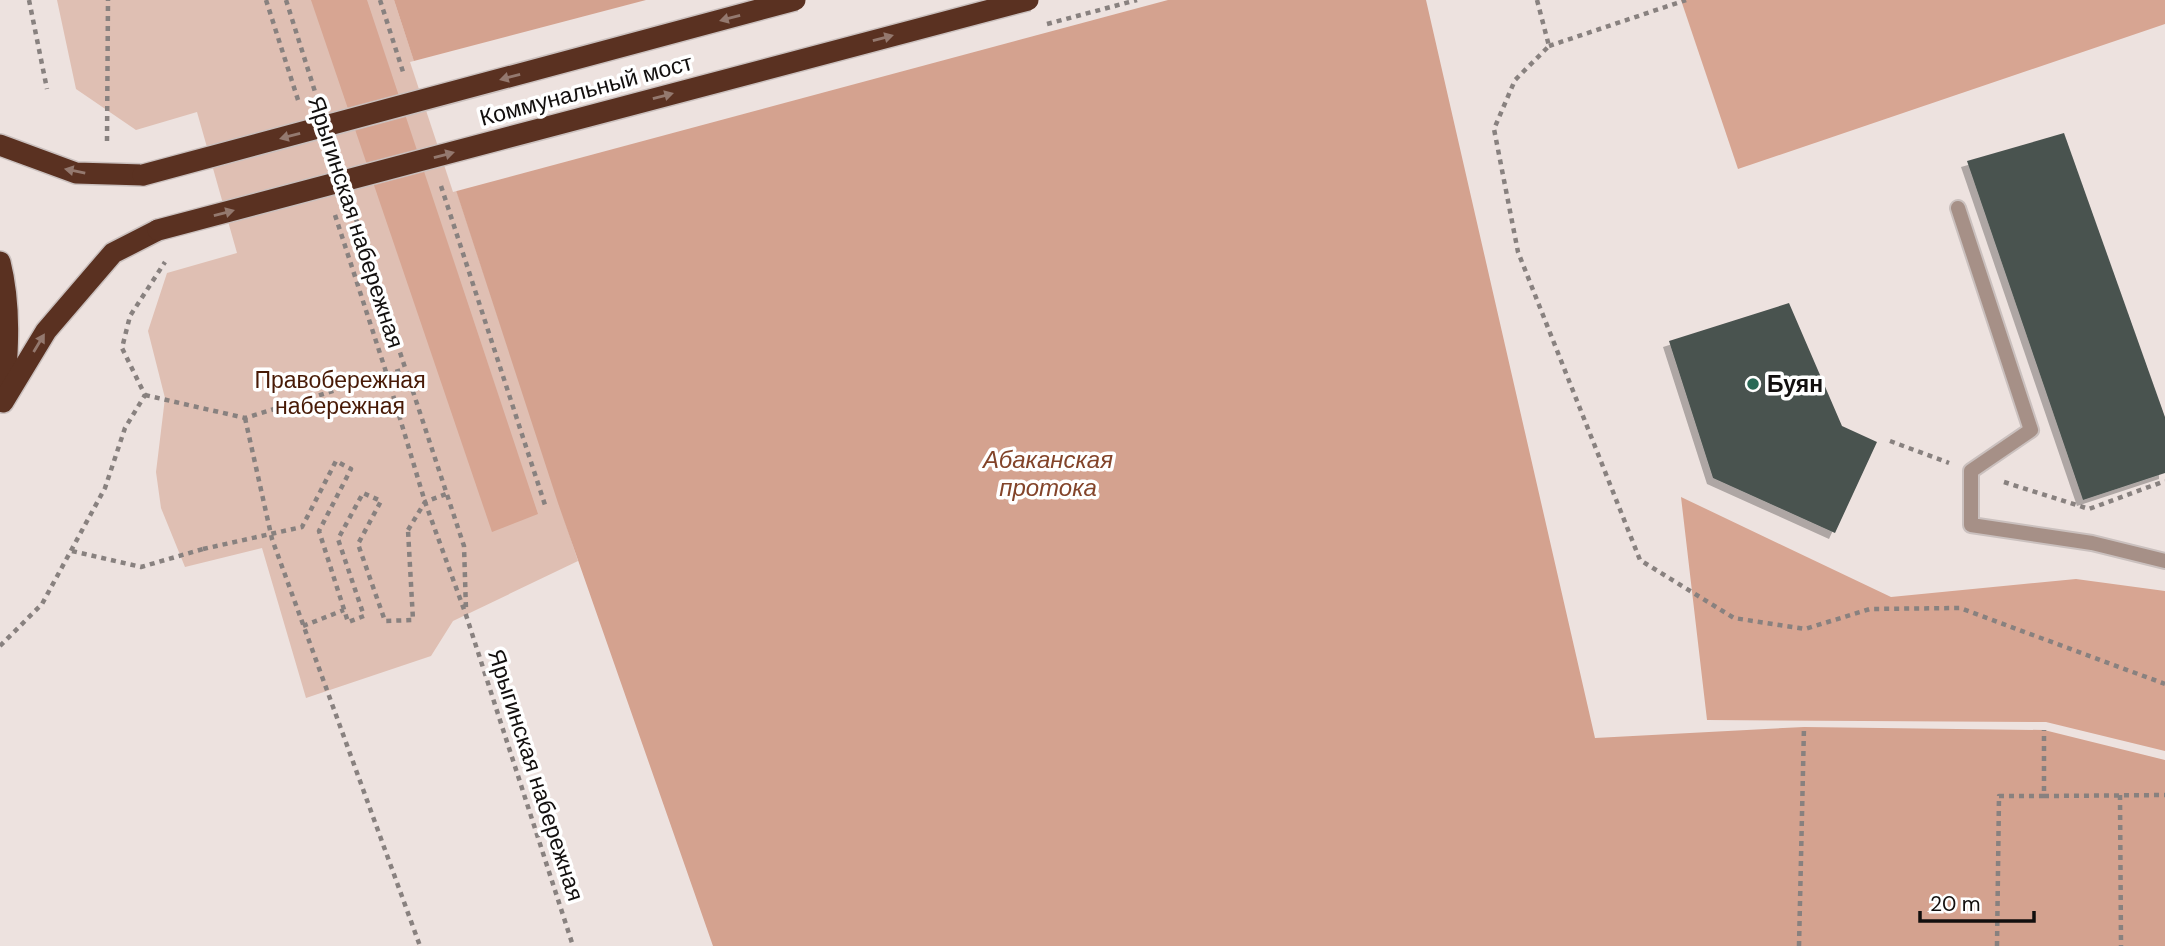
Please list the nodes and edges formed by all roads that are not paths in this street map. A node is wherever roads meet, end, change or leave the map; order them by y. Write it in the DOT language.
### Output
graph roads {
  1 [pos="795,0"];
  2 [pos="1028,0"];
  3 [pos="0,145"];
  4 [pos="1958,208"];
  5 [pos="0,262"];
  6 [pos="2,407"];
  7 [pos="2165,561"];
  1 -- 3 [label="highway, Коммунальный мост, one-way, bridge"];
  6 -- 2 [label="highway, Коммунальный мост, one-way, bridge"];
  4 -- 7 [label="lane"];
  5 -- 6 [label="highway"];
}
